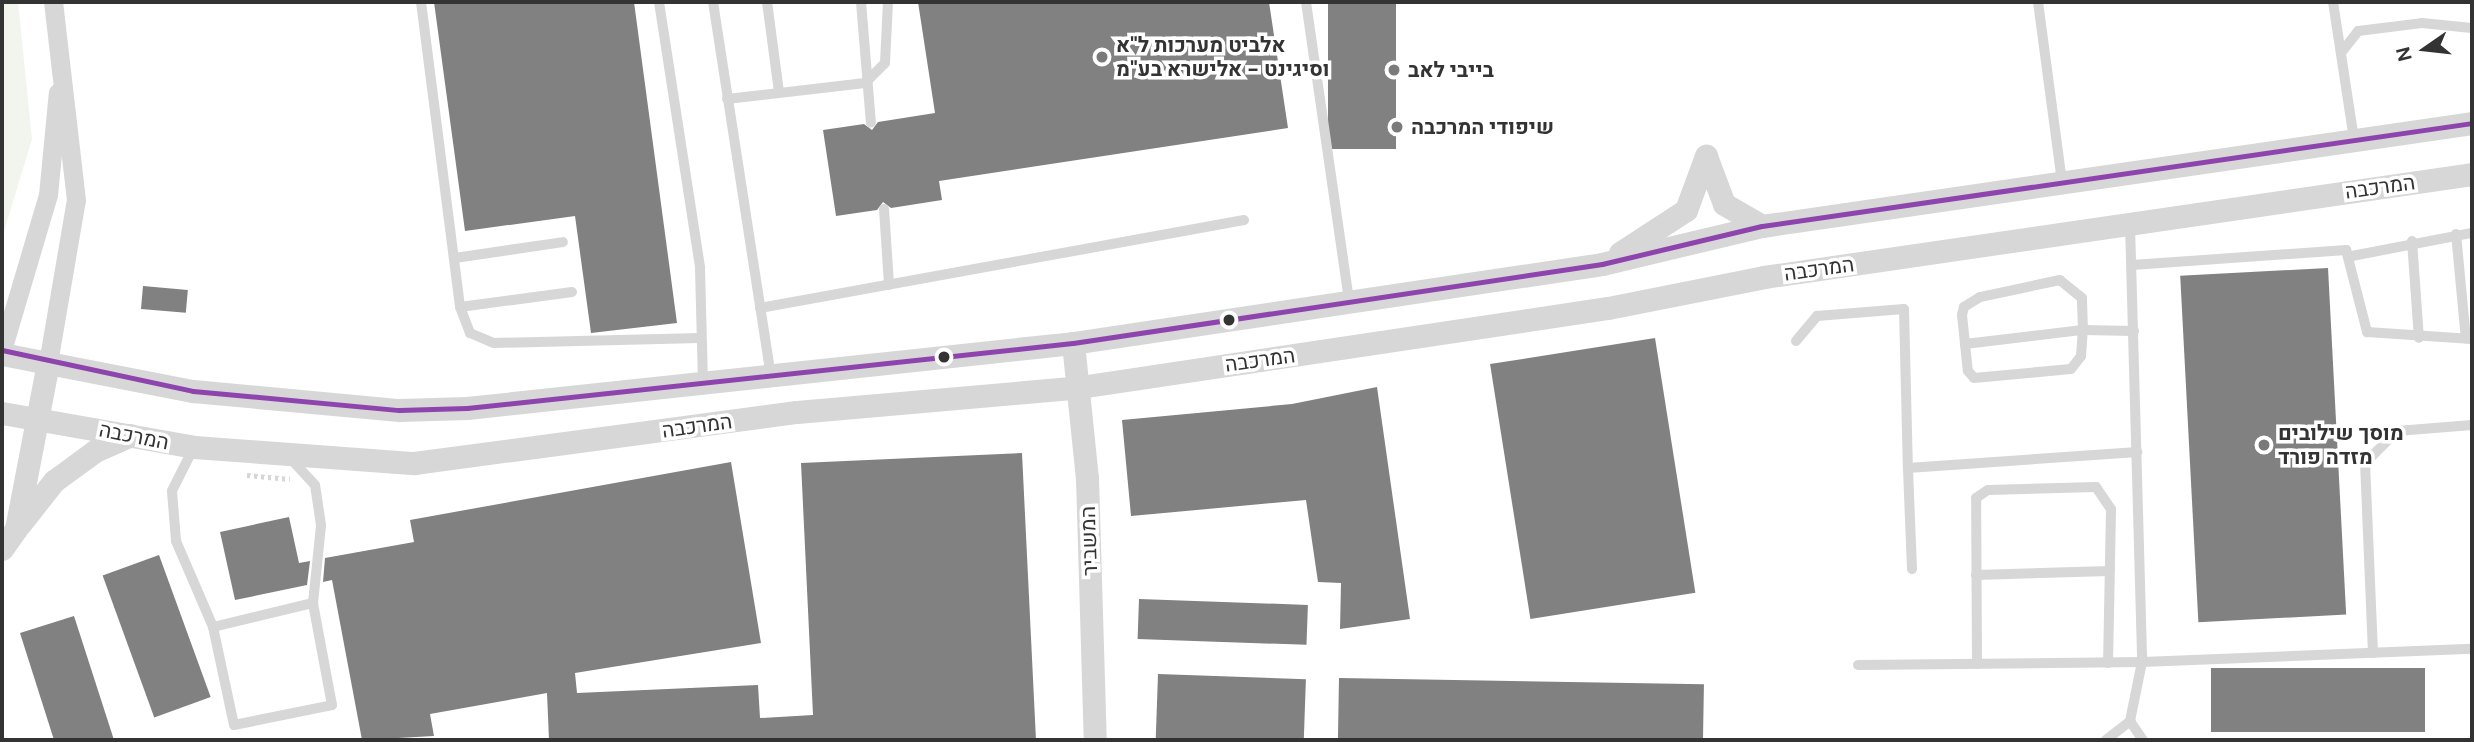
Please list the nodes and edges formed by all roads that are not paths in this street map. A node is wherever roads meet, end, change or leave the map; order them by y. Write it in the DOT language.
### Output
graph roads {
  1 [pos="53,2"];
  2 [pos="421,2"];
  3 [pos="659,2"];
  4 [pos="713,2"];
  5 [pos="767,2"];
  6 [pos="861,2"];
  7 [pos="888,2"];
  8 [pos="1306,2"];
  9 [pos="2038,2"];
  10 [pos="2333,2"];
  11 [pos="2472,29"];
  12 [pos="2341,53"];
  13 [pos="60,66"];
  14 [pos="865,83"];
  15 [pos="779,93"];
  16 [pos="727,99"];
  17 [pos="871,123"];
  18 [pos="2472,123"];
  19 [pos="2354,141"];
  20 [pos="2472,174"];
  21 [pos="2062,183"];
  22 [pos="884,209"];
  23 [pos="1244,220"];
  24 [pos="2130,224"];
  25 [pos="1762,226"];
  26 [pos="2472,233"];
  27 [pos="2456,234"];
  28 [pos="2413,241"];
  29 [pos="563,242"];
  30 [pos="2352,256"];
  31 [pos="455,258"];
  32 [pos="1602,264"];
  33 [pos="2132,265"];
  34 [pos="889,285"];
  35 [pos="572,292"];
  36 [pos="1349,302"];
  37 [pos="460,307"];
  38 [pos="760,308"];
  39 [pos="2083,330"];
  40 [pos="2134,331"];
  41 [pos="699,338"];
  42 [pos="2419,338"];
  43 [pos="2469,339"];
  44 [pos="1796,341"];
  45 [pos="1073,343"];
  46 [pos="1965,344"];
  47 [pos="2,352"];
  48 [pos="48,363"];
  49 [pos="771,372"];
  50 [pos="702,380"];
  51 [pos="1080,387"];
  52 [pos="2,413"];
  53 [pos="42,419"];
  54 [pos="2472,425"];
  55 [pos="131,435"];
  56 [pos="194,447"];
  57 [pos="2137,452"];
  58 [pos="289,458"];
  59 [pos="1908,468"];
  60 [pos="16,529"];
  61 [pos="2,549"];
  62 [pos="1912,569"];
  63 [pos="2109,571"];
  64 [pos="1976,575"];
  65 [pos="313,603"];
  66 [pos="213,627"];
  67 [pos="2472,649"];
  68 [pos="2373,653"];
  69 [pos="2108,663"];
  70 [pos="2142,663"];
  71 [pos="1858,664"];
  72 [pos="1977,664"];
  73 [pos="2130,721"];
  74 [pos="1095,740"];
  75 [pos="2106,740"];
  76 [pos="2143,740"];
  1 -- 13 [label="street"];
  2 -- 31 [label="lane"];
  3 -- 41 [label="lane"];
  4 -- 16 [label="lane"];
  5 -- 15 [label="lane"];
  6 -- 14 [label="lane"];
  7 -- 14 [label="lane"];
  8 -- 36 [label="lane"];
  9 -- 21 [label="lane"];
  10 -- 12 [label="lane"];
  11 -- 12 [label="lane"];
  12 -- 19 [label="lane"];
  13 -- 47 [label="street"];
  13 -- 48 [label="street"];
  14 -- 15 [label="lane"];
  14 -- 17 [label="lane"];
  15 -- 16 [label="lane"];
  16 -- 38 [label="lane"];
  18 -- 19 [label="street, המרכבה"];
  19 -- 21 [label="street, המרכבה"];
  20 -- 24 [label="street, המרכבה"];
  21 -- 25 [label="street, המרכבה"];
  22 -- 34 [label="lane"];
  23 -- 34 [label="lane"];
  24 -- 33 [label="lane"];
  24 -- 51 [label="street, המרכבה"];
  25 -- 32 [label="street, המרכבה"];
  25 -- 32 [label="street"];
  26 -- 27 [label="lane"];
  27 -- 28 [label="lane"];
  27 -- 43 [label="lane"];
  28 -- 30 [label="lane"];
  28 -- 42 [label="lane"];
  29 -- 31 [label="lane"];
  30 -- 33 [label="lane"];
  30 -- 42 [label="lane"];
  31 -- 37 [label="lane"];
  32 -- 36 [label="street, המרכבה"];
  33 -- 40 [label="lane"];
  34 -- 38 [label="lane"];
  35 -- 37 [label="lane"];
  36 -- 45 [label="street, המרכבה"];
  37 -- 41 [label="lane"];
  38 -- 49 [label="lane"];
  39 -- 40 [label="lane"];
  39 -- 46 [label="lane"];
  39 -- 46 [label="lane"];
  39 -- 46 [label="lane"];
  40 -- 57 [label="lane"];
  41 -- 50 [label="lane"];
  42 -- 43 [label="lane"];
  44 -- 59 [label="lane"];
  45 -- 49 [label="street, המרכבה"];
  45 -- 51 [label="street, המשביר"];
  47 -- 48 [label="street, המרכבה"];
  48 -- 50 [label="street, המרכבה"];
  48 -- 53 [label="street"];
  49 -- 50 [label="street, המרכבה"];
  51 -- 58 [label="street, המרכבה"];
  51 -- 74 [label="street, המשביר"];
  52 -- 53 [label="street, המרכבה"];
  53 -- 55 [label="street, המרכבה"];
  53 -- 60 [label="street"];
  54 -- 68 [label="lane"];
  55 -- 56 [label="street, המרכבה"];
  55 -- 60 [label="street"];
  56 -- 58 [label="street, המרכבה"];
  56 -- 66 [label="lane"];
  57 -- 59 [label="lane"];
  57 -- 70 [label="lane"];
  58 -- 65 [label="lane"];
  59 -- 62 [label="lane"];
  60 -- 61 [label="street"];
  63 -- 64 [label="lane"];
  63 -- 64 [label="lane"];
  63 -- 69 [label="lane"];
  64 -- 72 [label="lane"];
  65 -- 66 [label="lane"];
  65 -- 66 [label="lane"];
  67 -- 68 [label="lane"];
  68 -- 70 [label="lane"];
  69 -- 70 [label="lane"];
  69 -- 72 [label="lane"];
  70 -- 73 [label="lane"];
  71 -- 72 [label="lane"];
  73 -- 75 [label="lane"];
  73 -- 76 [label="lane"];
}
